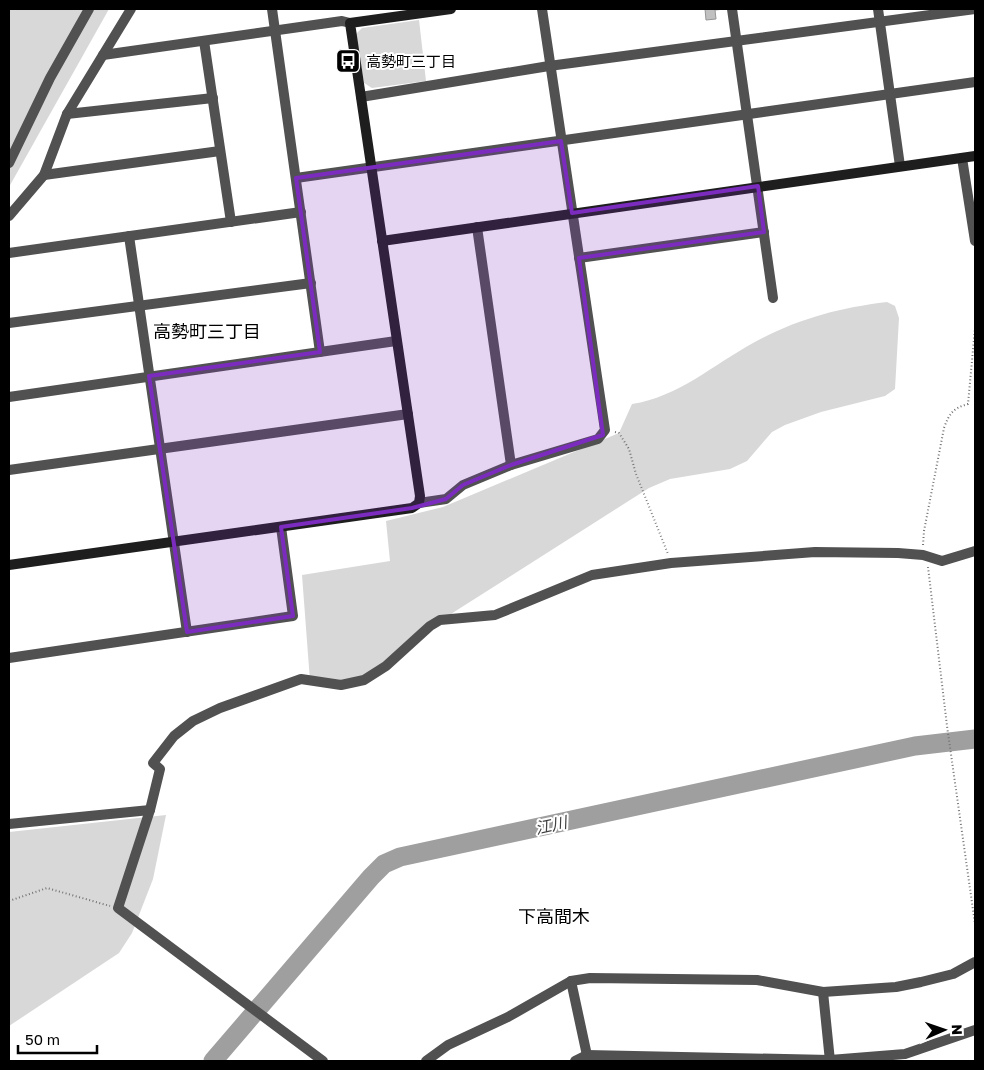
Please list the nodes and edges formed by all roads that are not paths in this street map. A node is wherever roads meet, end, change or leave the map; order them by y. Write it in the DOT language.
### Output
graph roads {
  1 [pos="89,9"];
  2 [pos="131,9"];
  3 [pos="272,9"];
  4 [pos="451,9"];
  5 [pos="542,9"];
  6 [pos="732,9"];
  7 [pos="878,9"];
  8 [pos="975,9"];
  9 [pos="419,11"];
  10 [pos="880,22"];
  11 [pos="350,23"];
  12 [pos="275,31"];
  13 [pos="204,41"];
  14 [pos="737,43"];
  15 [pos="103,55"];
  16 [pos="549,66"];
  17 [pos="975,82"];
  18 [pos="891,94"];
  19 [pos="360,97"];
  20 [pos="213,98"];
  21 [pos="67,114"];
  22 [pos="748,115"];
  23 [pos="560,141"];
  24 [pos="220,151"];
  25 [pos="975,156"];
  26 [pos="962,158"];
  27 [pos="9,163"];
  28 [pos="900,166"];
  29 [pos="370,168"];
  30 [pos="44,176"];
  31 [pos="296,178"];
  32 [pos="758,186"];
  33 [pos="300,212"];
  34 [pos="572,213"];
  35 [pos="9,216"];
  36 [pos="231,222"];
  37 [pos="477,227"];
  38 [pos="764,232"];
  39 [pos="129,236"];
  40 [pos="382,241"];
  41 [pos="975,241"];
  42 [pos="9,253"];
  43 [pos="579,258"];
  44 [pos="311,284"];
  45 [pos="774,298"];
  46 [pos="139,305"];
  47 [pos="9,323"];
  48 [pos="396,341"];
  49 [pos="320,352"];
  50 [pos="149,376"];
  51 [pos="9,397"];
  52 [pos="408,414"];
  53 [pos="160,448"];
  54 [pos="511,465"];
  55 [pos="9,470"];
  56 [pos="419,503"];
  57 [pos="281,527"];
  58 [pos="174,540"];
  59 [pos="975,551"];
  60 [pos="9,565"];
  61 [pos="187,632"];
  62 [pos="9,658"];
  63 [pos="150,810"];
  64 [pos="9,824"];
  65 [pos="975,962"];
  66 [pos="571,981"];
  67 [pos="823,992"];
  68 [pos="975,1030"];
  69 [pos="588,1058"];
  70 [pos="906,1058"];
  71 [pos="662,1059"];
  72 [pos="746,1059"];
  73 [pos="830,1060"];
  74 [pos="322,1061"];
  75 [pos="426,1061"];
  76 [pos="575,1061"];
  1 -- 27 [label="street"];
  2 -- 15 [label="street"];
  3 -- 12 [label="street"];
  4 -- 9 [label="street"];
  5 -- 16 [label="street"];
  6 -- 14 [label="street"];
  7 -- 10 [label="street"];
  8 -- 10 [label="street"];
  9 -- 11 [label="street"];
  10 -- 14 [label="street"];
  10 -- 18 [label="street"];
  11 -- 12 [label="street"];
  11 -- 19 [label="street"];
  12 -- 13 [label="street"];
  12 -- 31 [label="street"];
  13 -- 15 [label="street"];
  13 -- 20 [label="street"];
  14 -- 16 [label="street"];
  14 -- 22 [label="street"];
  15 -- 21 [label="street"];
  16 -- 19 [label="street"];
  16 -- 23 [label="street"];
  17 -- 18 [label="street"];
  18 -- 22 [label="street"];
  18 -- 28 [label="street"];
  19 -- 29 [label="street"];
  20 -- 21 [label="street"];
  20 -- 24 [label="street"];
  21 -- 30 [label="street"];
  22 -- 23 [label="street"];
  22 -- 32 [label="street"];
  23 -- 29 [label="street"];
  23 -- 34 [label="street"];
  24 -- 30 [label="street"];
  24 -- 36 [label="street"];
  25 -- 26 [label="street"];
  26 -- 28 [label="street"];
  26 -- 41 [label="street"];
  28 -- 32 [label="street"];
  29 -- 31 [label="street"];
  29 -- 40 [label="street"];
  30 -- 35 [label="street"];
  31 -- 33 [label="street"];
  32 -- 34 [label="street"];
  32 -- 38 [label="street"];
  33 -- 36 [label="street"];
  33 -- 44 [label="street"];
  34 -- 37 [label="street"];
  34 -- 43 [label="street"];
  36 -- 39 [label="street"];
  37 -- 40 [label="street"];
  37 -- 54 [label="street"];
  38 -- 43 [label="street"];
  38 -- 45 [label="street"];
  39 -- 42 [label="street"];
  39 -- 46 [label="street"];
  40 -- 48 [label="street"];
  43 -- 54 [label="street"];
  44 -- 46 [label="street"];
  44 -- 49 [label="street"];
  46 -- 47 [label="street"];
  46 -- 50 [label="street"];
  48 -- 49 [label="street"];
  48 -- 52 [label="street"];
  49 -- 50 [label="street"];
  50 -- 51 [label="street"];
  50 -- 53 [label="street"];
  52 -- 53 [label="street"];
  52 -- 56 [label="street"];
  53 -- 55 [label="street"];
  53 -- 58 [label="street"];
  54 -- 56 [label="street"];
  56 -- 57 [label="street"];
  57 -- 58 [label="street"];
  57 -- 61 [label="street"];
  58 -- 60 [label="street"];
  58 -- 61 [label="street"];
  59 -- 63 [label="street"];
  61 -- 62 [label="street"];
  63 -- 64 [label="street"];
  63 -- 74 [label="street"];
  65 -- 67 [label="street"];
  66 -- 67 [label="street"];
  66 -- 69 [label="street"];
  66 -- 75 [label="street"];
  67 -- 73 [label="street"];
  68 -- 70 [label="street"];
  69 -- 71 [label="street"];
  69 -- 76 [label="street"];
  70 -- 73 [label="street"];
  71 -- 72 [label="street"];
  72 -- 73 [label="street"];
}
